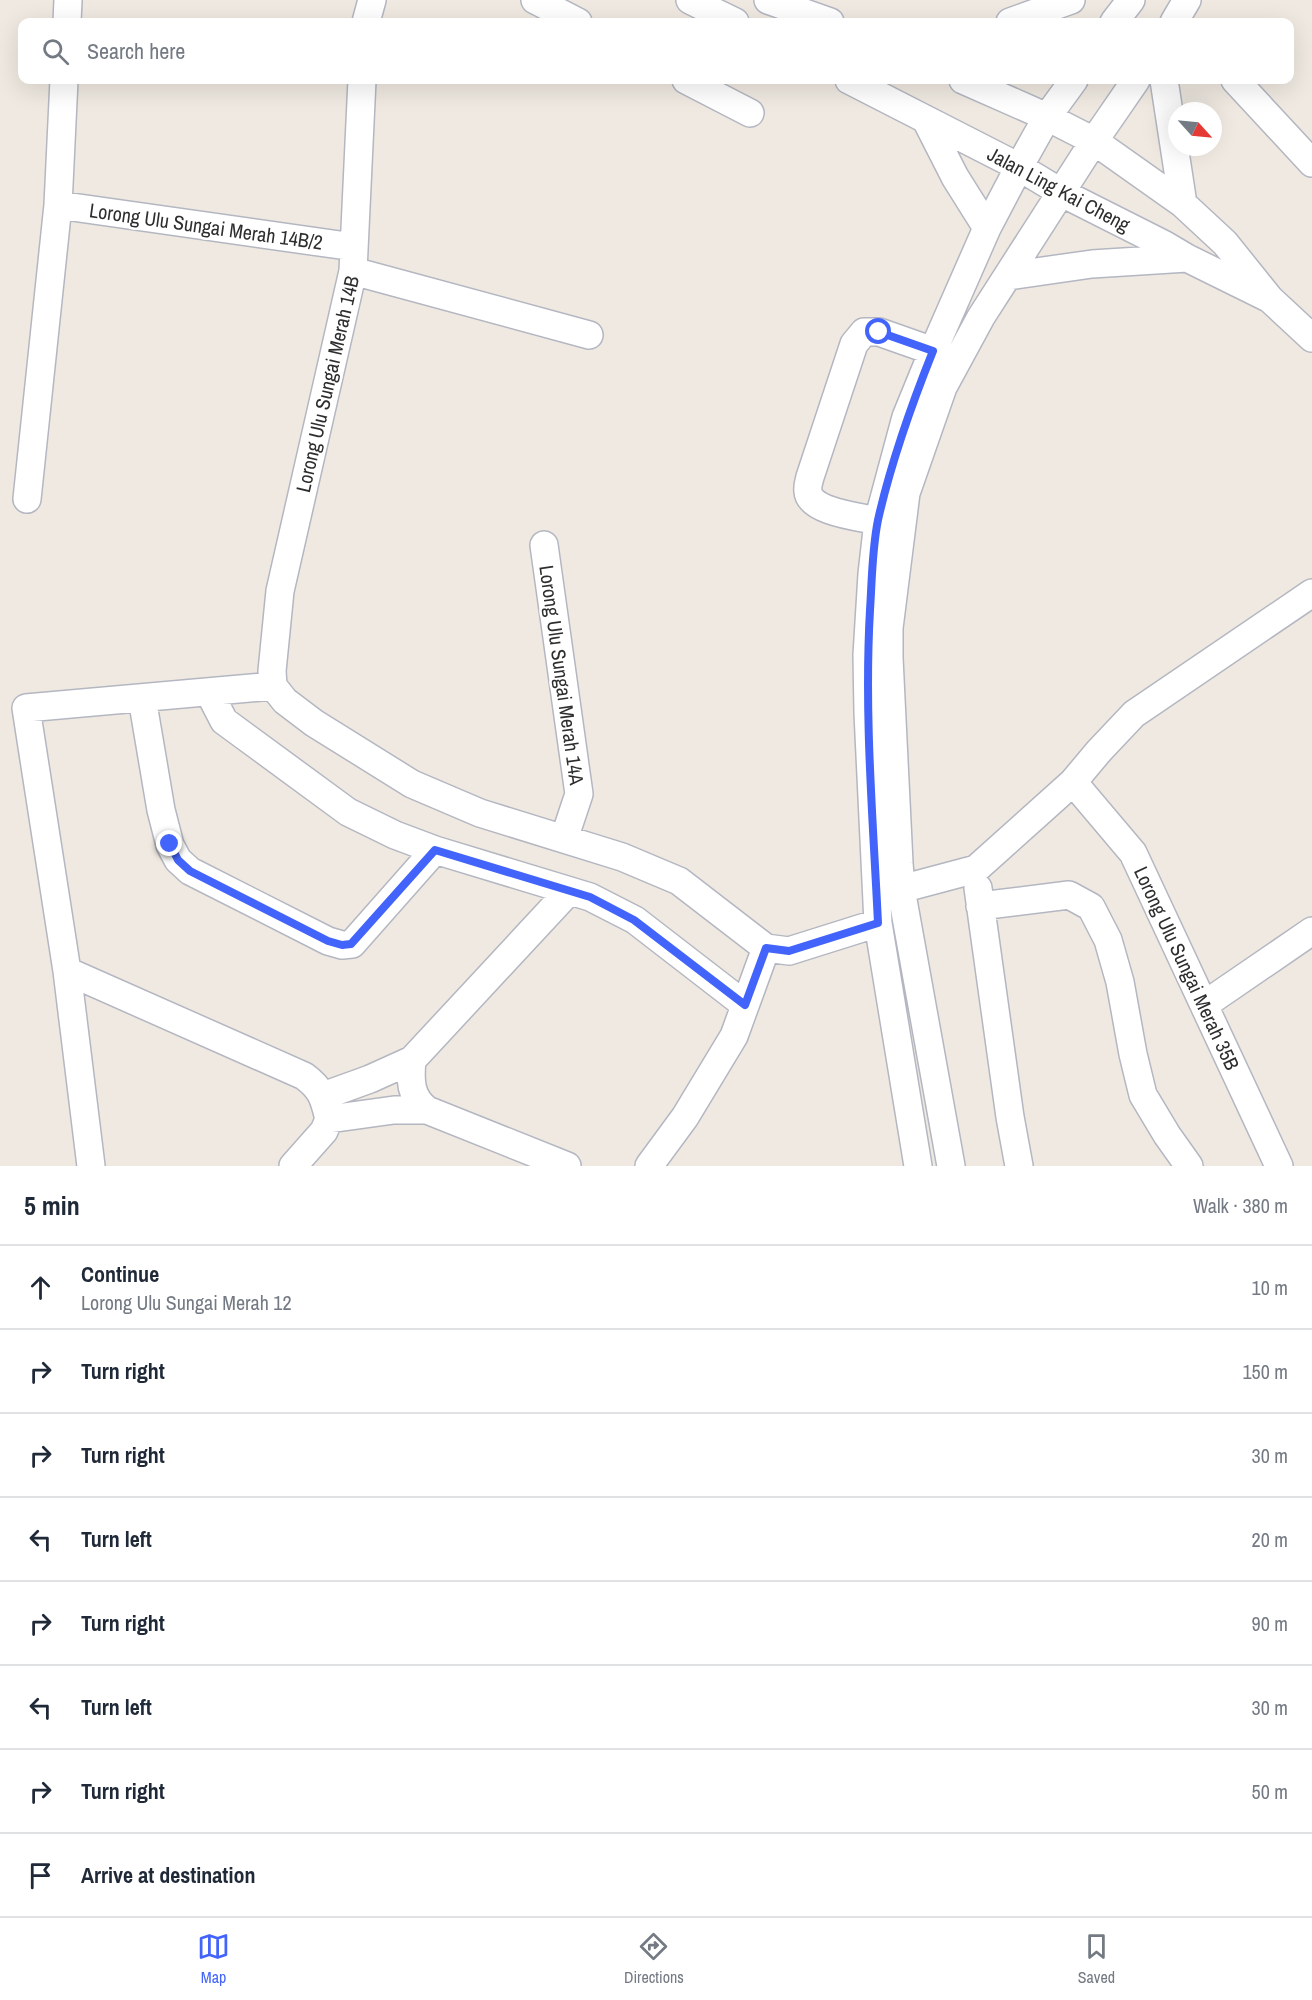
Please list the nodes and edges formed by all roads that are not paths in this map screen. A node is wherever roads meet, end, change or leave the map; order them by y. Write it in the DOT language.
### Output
graph roads {
  1 [pos="68,0"];
  2 [pos="372,0"];
  3 [pos="535,0"];
  4 [pos="690,0"];
  5 [pos="1071,0"];
  6 [pos="1131,0"];
  7 [pos="770,1"];
  8 [pos="67,18"];
  9 [pos="367,18"];
  10 [pos="570,18"];
  11 [pos="727,18"];
  12 [pos="819,18"];
  13 [pos="1021,18"];
  14 [pos="1117,18"];
  15 [pos="64,84"];
  16 [pos="362,84"];
  17 [pos="695,84"];
  18 [pos="857,84"];
  19 [pos="972,84"];
  20 [pos="1071,84"];
  21 [pos="1133,84"];
  22 [pos="1165,84"];
  23 [pos="1239,84"];
  24 [pos="750,113"];
  25 [pos="1047,117"];
  26 [pos="926,120"];
  27 [pos="1094,141"];
  28 [pos="1312,163"];
  29 [pos="1019,167"];
  30 [pos="1062,193"];
  31 [pos="1183,204"];
  32 [pos="58,206"];
  33 [pos="987,228"];
  34 [pos="1186,258"];
  35 [pos="353,259"];
  36 [pos="1008,276"];
  37 [pos="1270,299"];
  38 [pos="589,335"];
  39 [pos="1312,338"];
  40 [pos="933,351"];
  41 [pos="27,499"];
  42 [pos="878,521"];
  43 [pos="544,545"];
  44 [pos="1312,593"];
  45 [pos="273,686"];
  46 [pos="209,692"];
  47 [pos="142,698"];
  48 [pos="1073,783"];
  49 [pos="564,839"];
  50 [pos="435,850"];
  51 [pos="976,869"];
  52 [pos="901,889"];
  53 [pos="569,891"];
  54 [pos="980,906"];
  55 [pos="878,923"];
  56 [pos="1312,931"];
  57 [pos="766,948"];
  58 [pos="67,971"];
  59 [pos="745,1005"];
  60 [pos="1204,1005"];
  61 [pos="412,1060"];
  62 [pos="326,1108"];
  63 [pos="427,1110"];
  64 [pos="1010,1117"];
  65 [pos="91,1166"];
  66 [pos="293,1166"];
  67 [pos="567,1166"];
  68 [pos="648,1166"];
  69 [pos="918,1166"];
  70 [pos="951,1166"];
  71 [pos="1020,1166"];
  72 [pos="1035,1166"];
  73 [pos="1189,1166"];
  74 [pos="1279,1166"];
  1 -- 8 [label="street"];
  2 -- 9 [label="street"];
  3 -- 10 [label="street"];
  4 -- 11 [label="street"];
  5 -- 13 [label="street"];
  6 -- 14 [label="street"];
  7 -- 12 [label="street"];
  15 -- 32 [label="street"];
  16 -- 35 [label="street, Lorong Ulu Sungai Merah 14B"];
  17 -- 24 [label="street"];
  18 -- 26 [label="street, Jalan Ling Kai Cheng"];
  19 -- 25 [label="street, Jalan Ling Kai Cheng"];
  20 -- 25 [label="street"];
  21 -- 27 [label="street"];
  22 -- 31 [label="street"];
  23 -- 28 [label="street"];
  25 -- 27 [label="street, Jalan Ling Kai Cheng"];
  25 -- 29 [label="street"];
  26 -- 29 [label="street, Jalan Ling Kai Cheng"];
  26 -- 33 [label="street"];
  27 -- 30 [label="street"];
  27 -- 31 [label="street, Jalan Ling Kai Cheng"];
  29 -- 30 [label="street, Jalan Ling Kai Cheng"];
  29 -- 33 [label="street"];
  30 -- 34 [label="street, Jalan Ling Kai Cheng"];
  30 -- 36 [label="street"];
  31 -- 37 [label="street, Jalan Ling Kai Cheng"];
  32 -- 35 [label="street, Lorong Ulu Sungai Merah 14B/2"];
  32 -- 41 [label="street"];
  33 -- 40 [label="street"];
  34 -- 36 [label="street"];
  34 -- 37 [label="street, Jalan Ling Kai Cheng"];
  35 -- 38 [label="street, Lorong Ulu Sungai Merah 14B/2"];
  35 -- 45 [label="street, Lorong Ulu Sungai Merah 14B"];
  36 -- 52 [label="street"];
  37 -- 39 [label="street, Jalan Ling Kai Cheng"];
  40 -- 42 [label="street"];
  40 -- 42 [label="street"];
  42 -- 55 [label="street"];
  43 -- 49 [label="street, Lorong Ulu Sungai Merah 14A"];
  44 -- 48 [label="street"];
  45 -- 46 [label="street"];
  45 -- 49 [label="street"];
  46 -- 47 [label="street"];
  46 -- 50 [label="street"];
  47 -- 50 [label="street"];
  47 -- 58 [label="street"];
  48 -- 51 [label="street"];
  48 -- 60 [label="street, Lorong Ulu Sungai Merah 35B"];
  49 -- 57 [label="street"];
  50 -- 53 [label="street"];
  51 -- 52 [label="street"];
  51 -- 54 [label="street"];
  52 -- 70 [label="street"];
  53 -- 59 [label="street"];
  53 -- 61 [label="street"];
  54 -- 64 [label="street"];
  54 -- 73 [label="street"];
  55 -- 57 [label="street"];
  55 -- 69 [label="street"];
  56 -- 60 [label="street"];
  57 -- 59 [label="street"];
  58 -- 62 [label="street"];
  58 -- 65 [label="street"];
  59 -- 68 [label="street"];
  60 -- 74 [label="street, Lorong Ulu Sungai Merah 35B"];
  61 -- 62 [label="street"];
  61 -- 63 [label="street"];
  62 -- 63 [label="street"];
  62 -- 66 [label="street"];
  63 -- 67 [label="street"];
  64 -- 71 [label="street"];
  64 -- 72 [label="street"];
}
